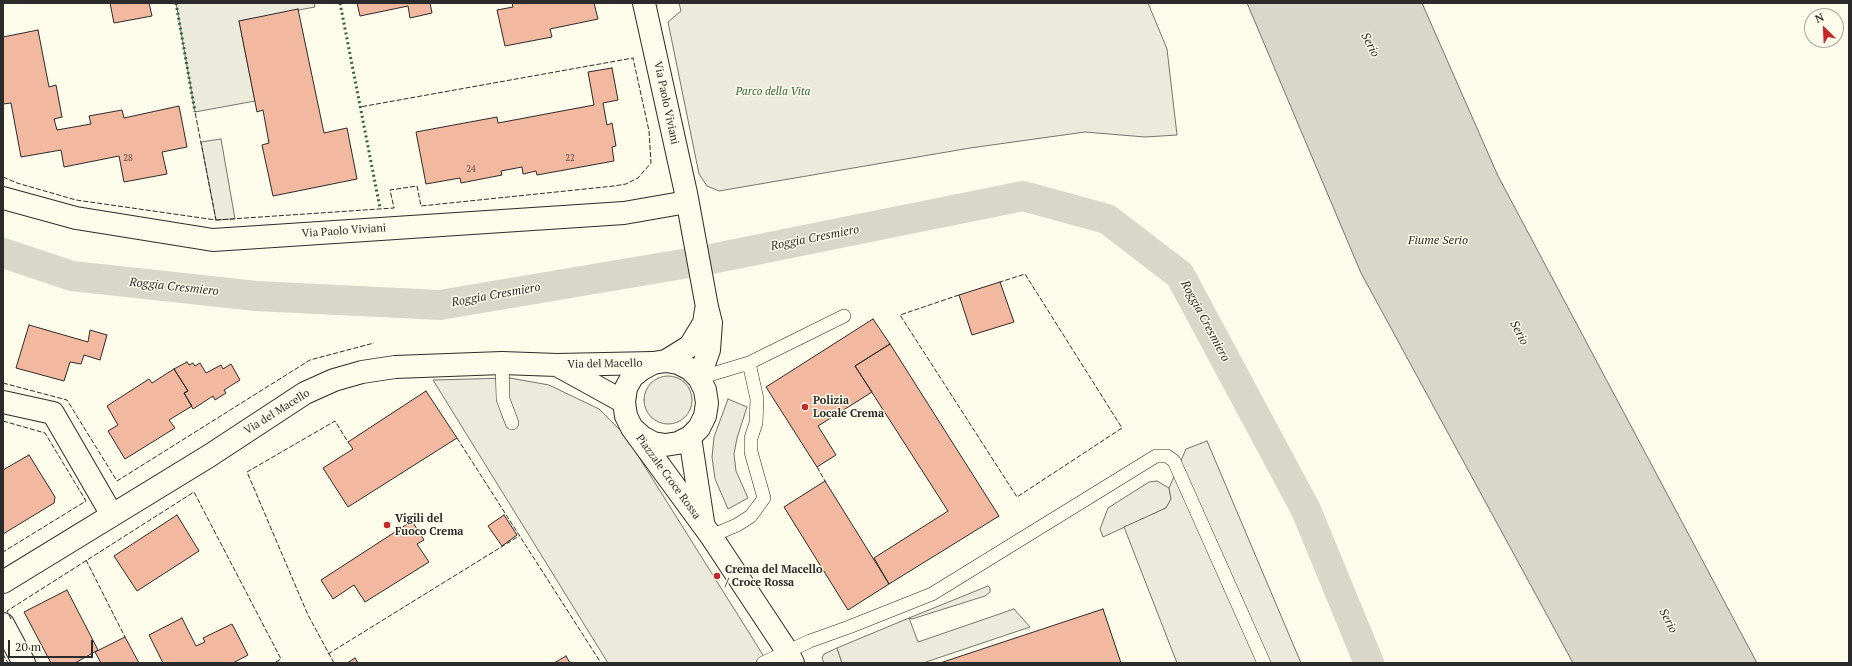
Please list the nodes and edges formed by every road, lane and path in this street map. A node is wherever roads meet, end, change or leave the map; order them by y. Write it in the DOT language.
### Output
graph roads {
  1 [pos="644,3"];
  2 [pos="3,198"];
  3 [pos="687,202"];
  4 [pos="706,307"];
  5 [pos="844,316"];
  6 [pos="659,362"];
  7 [pos="502,363"];
  8 [pos="749,363"];
  9 [pos="558,365"];
  10 [pos="699,378"];
  11 [pos="3,402"];
  12 [pos="624,402"];
  13 [pos="512,423"];
  14 [pos="632,428"];
  15 [pos="690,437"];
  16 [pos="112,515"];
  17 [pos="707,531"];
  18 [pos="3,582"];
  19 [pos="3,624"];
  20 [pos="790,657"];
  21 [pos="24,663"];
  22 [pos="763,663"];
  23 [pos="1264,663"];
  1 -- 3 [label="street, Via Paolo Viviani"];
  2 -- 3 [label="street, Via Paolo Viviani"];
  3 -- 4 [label="street, Via Paolo Viviani"];
  4 -- 6 [label="street, Via Paolo Viviani"];
  4 -- 10 [label="street, Via Paolo Viviani"];
  5 -- 8 [label="lane"];
  6 -- 9 [label="street, Via del Macello"];
  6 -- 10 [label="street"];
  6 -- 12 [label="street, Piazzale Croce Rossa"];
  7 -- 9 [label="street, Via del Macello"];
  7 -- 13 [label="lane"];
  7 -- 16 [label="street, Via del Macello"];
  8 -- 10 [label="lane"];
  8 -- 17 [label="lane"];
  9 -- 12 [label="street, Via del Macello"];
  10 -- 15 [label="street"];
  11 -- 16 [label="street"];
  12 -- 14 [label="street, Piazzale Croce Rossa"];
  14 -- 15 [label="street, Piazzale Croce Rossa"];
  14 -- 17 [label="street, Piazzale Croce Rossa"];
  15 -- 17 [label="street, Piazzale Croce Rossa"];
  16 -- 18 [label="street, Via del Macello"];
  17 -- 20 [label="street, Piazzale Croce Rossa"];
  19 -- 21 [label="street"];
  20 -- 22 [label="lane"];
  20 -- 23 [label="lane"];
}
